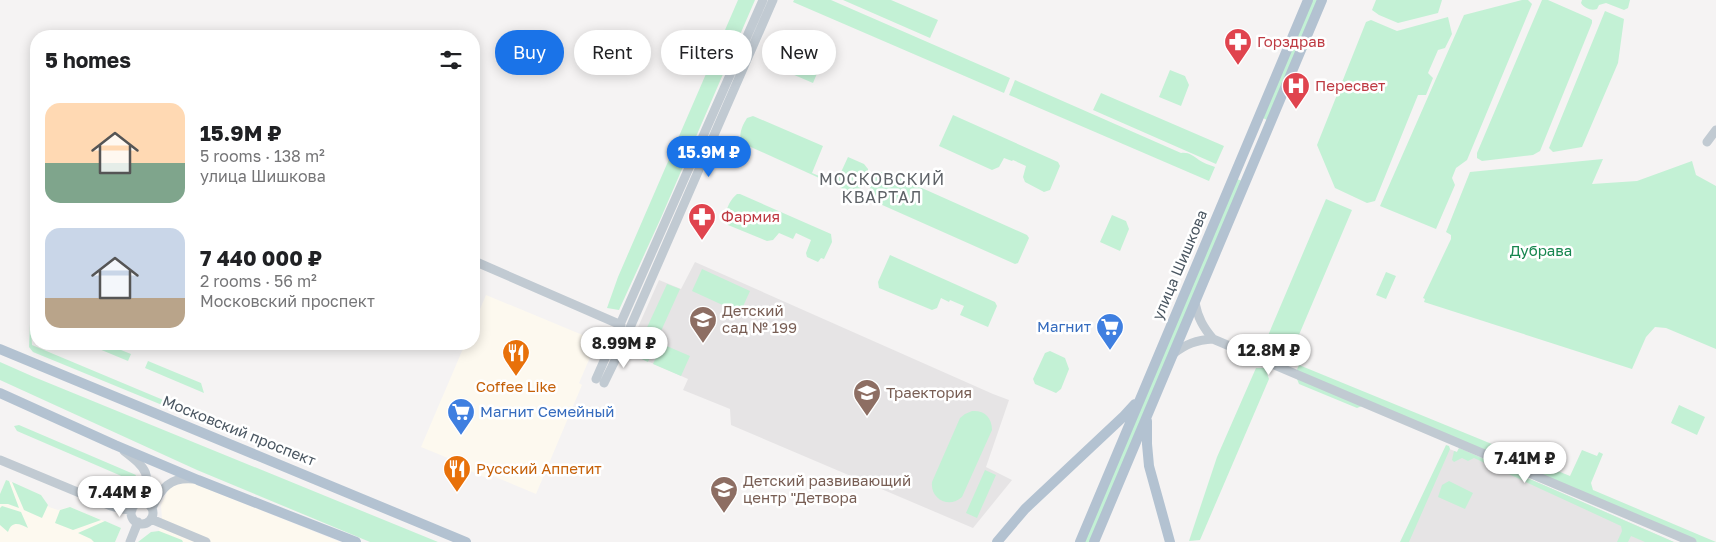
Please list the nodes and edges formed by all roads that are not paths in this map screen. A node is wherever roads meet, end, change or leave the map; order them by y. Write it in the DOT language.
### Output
graph roads {
  1 [pos="763,0"];
  2 [pos="773,0"];
  3 [pos="1308,0"];
  4 [pos="1322,0"];
  5 [pos="1257,121"];
  6 [pos="1269,126"];
  7 [pos="1716,130"];
  8 [pos="1707,142"];
  9 [pos="1235,173"];
  10 [pos="1248,178"];
  11 [pos="480,264"];
  12 [pos="1195,302"];
  13 [pos="621,325"];
  14 [pos="1213,339"];
  15 [pos="0,349"];
  16 [pos="1173,354"];
  17 [pos="0,393"];
  18 [pos="1142,396"];
  19 [pos="1148,415"];
  20 [pos="115,445"];
  21 [pos="0,460"];
  22 [pos="198,480"];
  23 [pos="139,502"];
  24 [pos="152,508"];
  25 [pos="132,510"];
  26 [pos="151,519"];
  27 [pos="138,522"];
  28 [pos="130,542"];
  29 [pos="206,542"];
  30 [pos="356,542"];
  31 [pos="466,542"];
  32 [pos="996,542"];
  33 [pos="1080,542"];
  34 [pos="1094,542"];
  35 [pos="1170,542"];
  36 [pos="1692,542"];
  1 -- 13 [label="street"];
  2 -- 13 [label="street"];
  3 -- 5 [label="main road, улица Шишкова"];
  4 -- 6 [label="main road, улица Шишкова"];
  5 -- 6 [label="main road"];
  5 -- 9 [label="main road, улица Шишкова"];
  6 -- 10 [label="main road, улица Шишкова"];
  7 -- 8 [label="street"];
  9 -- 10 [label="main road"];
  9 -- 18 [label="main road, улица Шишкова"];
  10 -- 12 [label="main road, улица Шишкова"];
  11 -- 13 [label="street"];
  12 -- 14 [label="street"];
  12 -- 16 [label="main road, улица Шишкова"];
  14 -- 16 [label="street"];
  14 -- 36 [label="street"];
  15 -- 31 [label="main road, Московский проспект"];
  16 -- 19 [label="main road, улица Шишкова"];
  17 -- 20 [label="main road"];
  18 -- 32 [label="main road"];
  18 -- 33 [label="main road, улица Шишкова"];
  19 -- 34 [label="main road, улица Шишкова"];
  19 -- 35 [label="main road"];
  20 -- 22 [label="main road"];
  20 -- 23 [label="street"];
  21 -- 25 [label="street"];
  22 -- 24 [label="street"];
  22 -- 30 [label="main road"];
  23 -- 24 [label="street"];
  23 -- 25 [label="street"];
  24 -- 26 [label="street"];
  25 -- 27 [label="street"];
  26 -- 27 [label="street"];
  26 -- 29 [label="street"];
  27 -- 28 [label="street"];
}
